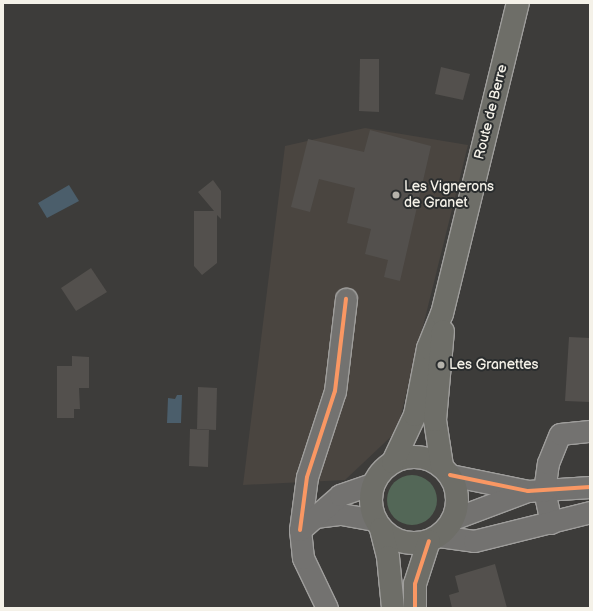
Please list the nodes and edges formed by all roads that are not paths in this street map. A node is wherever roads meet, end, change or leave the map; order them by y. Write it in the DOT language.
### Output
graph roads {
  1 [pos="518,3"];
  2 [pos="346,299"];
  3 [pos="442,314"];
  4 [pos="590,430"];
  5 [pos="393,462"];
  6 [pos="446,471"];
  7 [pos="374,483"];
  8 [pos="590,487"];
  9 [pos="536,491"];
  10 [pos="590,512"];
  11 [pos="454,519"];
  12 [pos="551,523"];
  13 [pos="307,524"];
  14 [pos="378,525"];
  15 [pos="434,539"];
  16 [pos="326,608"];
  17 [pos="393,608"];
  18 [pos="415,608"];
  1 -- 3 [label="main road, Route de Berre"];
  2 -- 13 [label="street"];
  3 -- 5 [label="main road, Route de Berre"];
  3 -- 6 [label="main road, Route de Berre"];
  4 -- 9 [label="street"];
  5 -- 6 [label="main road"];
  5 -- 7 [label="main road"];
  6 -- 9 [label="street"];
  6 -- 11 [label="main road"];
  7 -- 13 [label="street"];
  7 -- 14 [label="main road"];
  8 -- 9 [label="street"];
  9 -- 11 [label="street"];
  9 -- 12 [label="street"];
  10 -- 12 [label="street"];
  11 -- 15 [label="main road"];
  12 -- 15 [label="street"];
  13 -- 14 [label="street"];
  13 -- 16 [label="street"];
  14 -- 15 [label="main road"];
  14 -- 17 [label="main road"];
  15 -- 18 [label="main road"];
}
